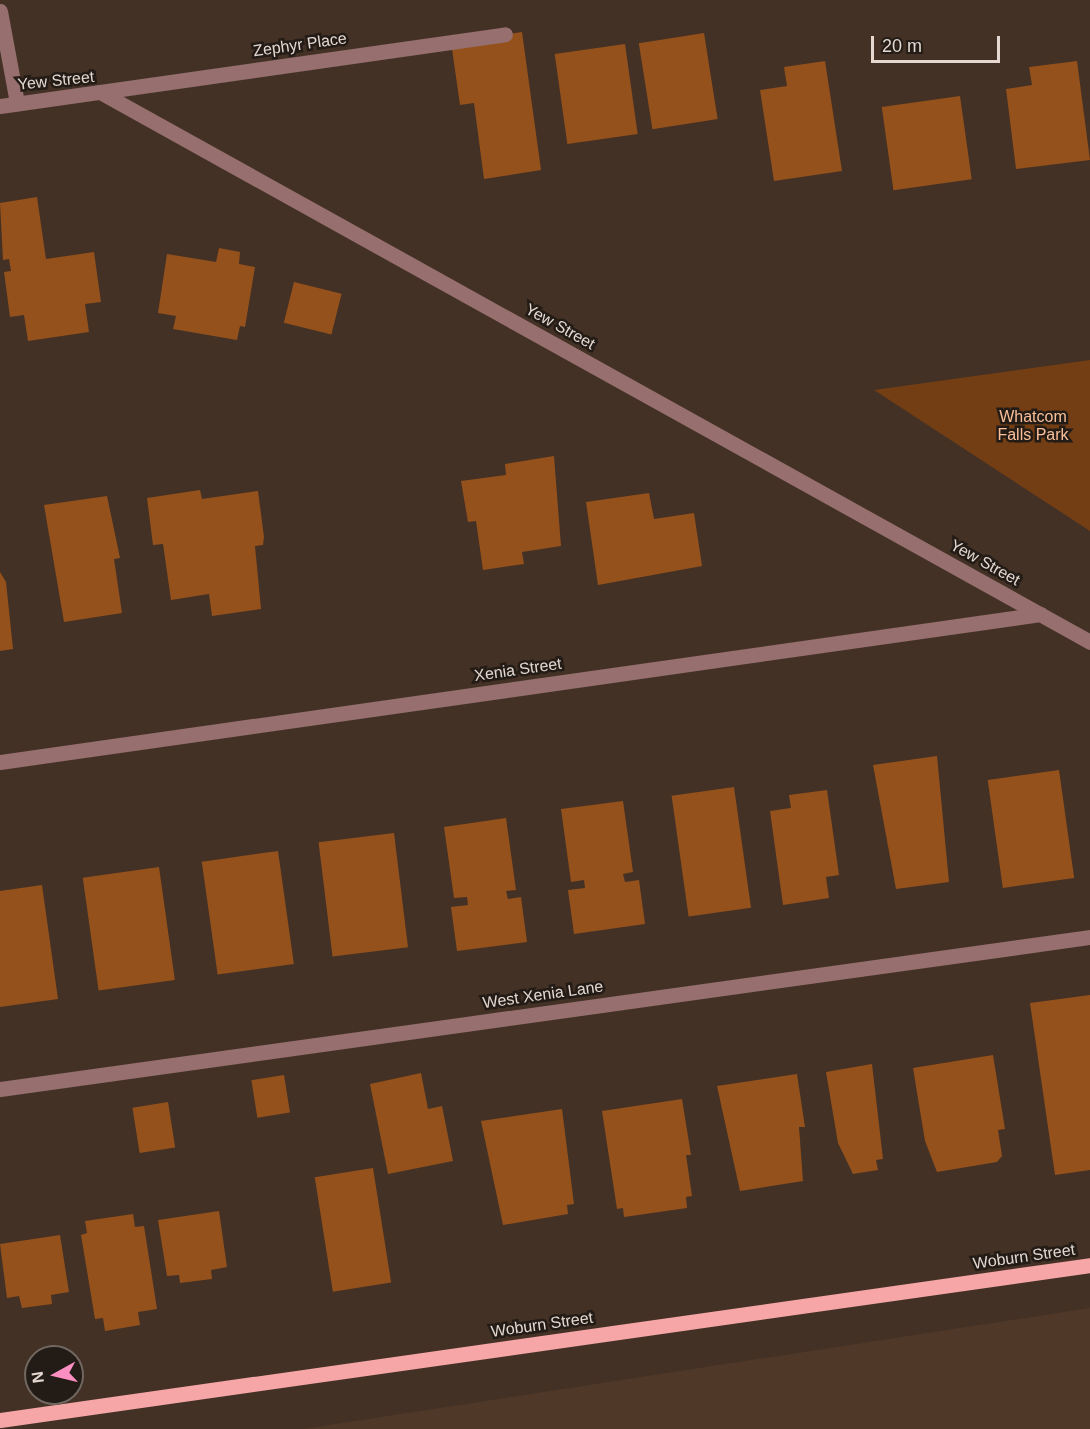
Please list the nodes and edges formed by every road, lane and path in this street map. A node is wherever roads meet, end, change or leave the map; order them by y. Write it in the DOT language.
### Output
graph roads {
  1 [pos="0,11"];
  2 [pos="505,34"];
  3 [pos="100,92"];
  4 [pos="17,103"];
  5 [pos="0,106"];
  6 [pos="1041,614"];
  7 [pos="1090,642"];
  8 [pos="0,762"];
  9 [pos="1090,937"];
  10 [pos="0,1089"];
  11 [pos="1090,1265"];
  12 [pos="0,1420"];
  1 -- 4 [label="street"];
  2 -- 3 [label="street, Zephyr Place"];
  3 -- 4 [label="street, Yew Street"];
  3 -- 6 [label="street, Yew Street"];
  4 -- 5 [label="street, Yew Street"];
  6 -- 7 [label="street, Yew Street"];
  6 -- 8 [label="street, Xenia Street"];
  9 -- 10 [label="street, West Xenia Lane"];
  11 -- 12 [label="main road, Woburn Street"];
}
